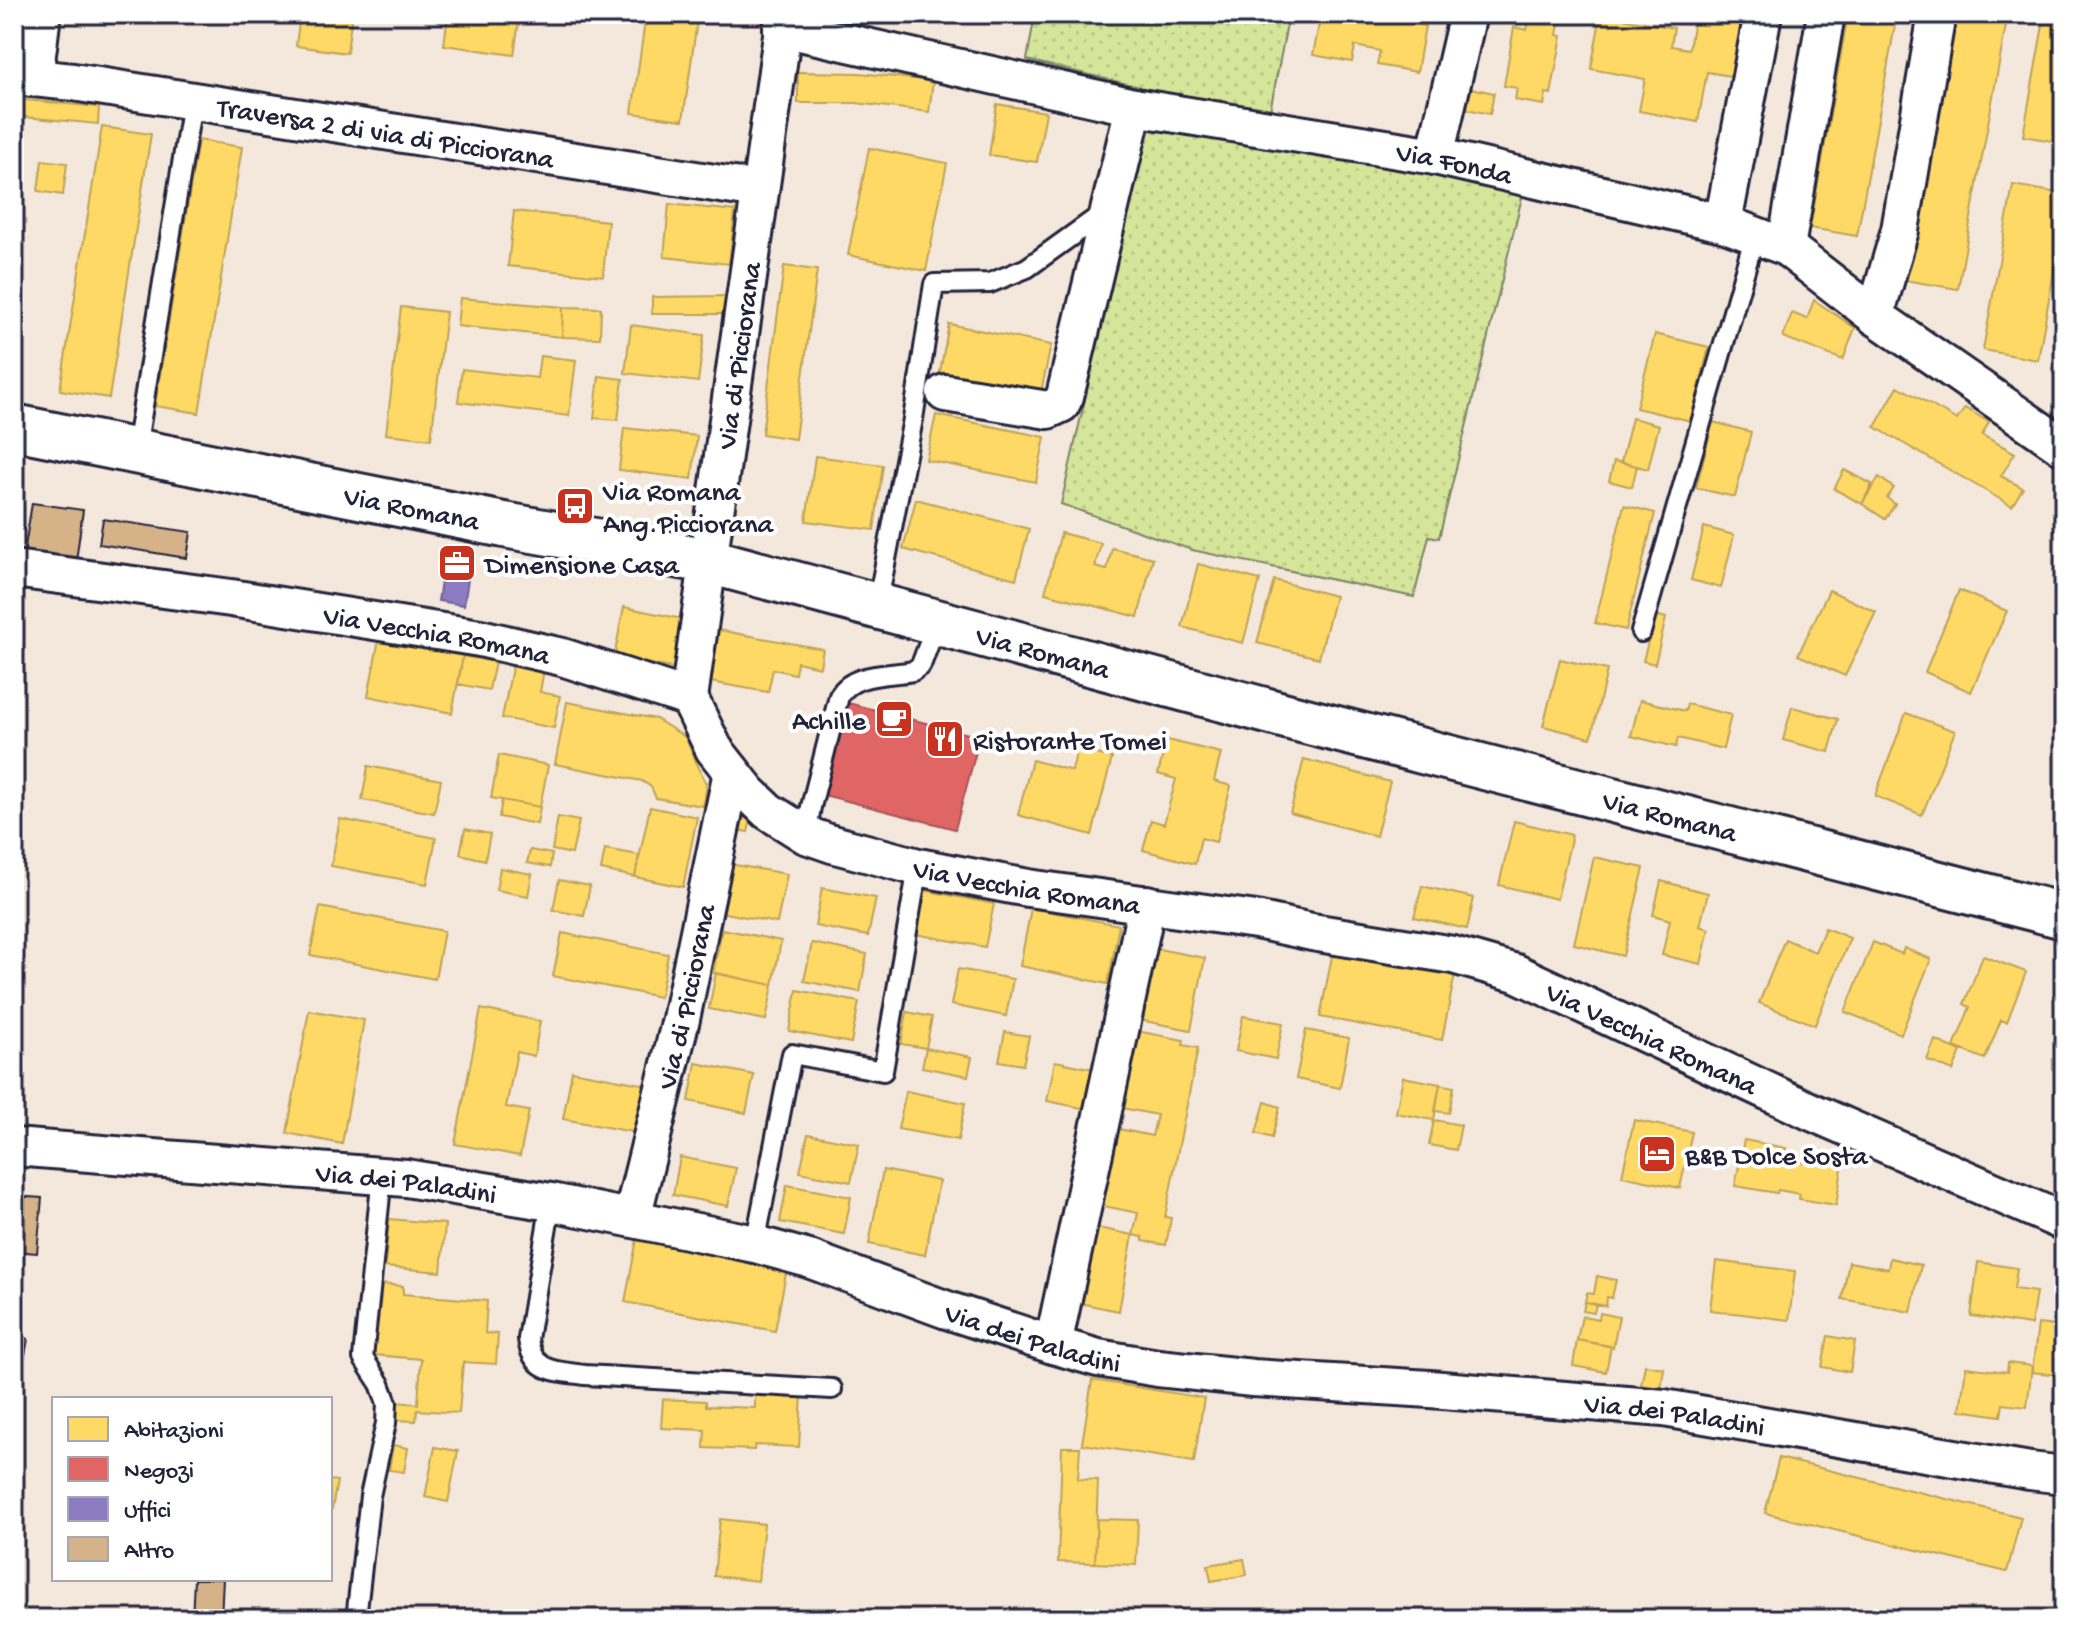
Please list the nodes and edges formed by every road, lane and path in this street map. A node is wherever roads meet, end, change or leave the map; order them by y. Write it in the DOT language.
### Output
graph roads {
  1 [pos="42,14"];
  2 [pos="1468,14"];
  3 [pos="1763,14"];
  4 [pos="1826,14"];
  5 [pos="1937,14"];
  6 [pos="784,21"];
  7 [pos="24,77"];
  8 [pos="1134,107"];
  9 [pos="190,115"];
  10 [pos="1435,156"];
  11 [pos="759,190"];
  12 [pos="1110,209"];
  13 [pos="1754,235"];
  14 [pos="1875,316"];
  15 [pos="945,393"];
  16 [pos="14,427"];
  17 [pos="2064,445"];
  18 [pos="136,449"];
  19 [pos="709,561"];
  20 [pos="14,569"];
  21 [pos="877,606"];
  22 [pos="937,622"];
  23 [pos="1641,632"];
  24 [pos="689,698"];
  25 [pos="732,772"];
  26 [pos="806,835"];
  27 [pos="918,867"];
  28 [pos="1147,904"];
  29 [pos="2064,916"];
  30 [pos="14,1147"];
  31 [pos="382,1176"];
  32 [pos="551,1202"];
  33 [pos="632,1218"];
  34 [pos="2064,1222"];
  35 [pos="755,1244"];
  36 [pos="1053,1345"];
  37 [pos="832,1389"];
  38 [pos="2064,1475"];
  39 [pos="356,1619"];
  1 -- 7 [label="street"];
  2 -- 10 [label="street"];
  3 -- 13 [label="street"];
  4 -- 13 [label="street"];
  5 -- 14 [label="street"];
  6 -- 8 [label="street, Via Fonda"];
  6 -- 11 [label="street, Via di Picciorana"];
  7 -- 11 [label="street, Traversa 2 di via di Picciorana"];
  8 -- 10 [label="street, Via Fonda"];
  8 -- 12 [label="street"];
  9 -- 18 [label="lane"];
  10 -- 13 [label="street, Via Fonda"];
  11 -- 19 [label="street, Via di Picciorana"];
  12 -- 15 [label="street"];
  12 -- 21 [label="lane"];
  13 -- 14 [label="street, Via Fonda"];
  13 -- 23 [label="lane"];
  14 -- 17 [label="street, Via Fonda"];
  16 -- 18 [label="main road, Via Romana"];
  18 -- 19 [label="main road, Via Romana"];
  19 -- 21 [label="main road, Via Romana"];
  19 -- 24 [label="street, Via di Picciorana"];
  20 -- 24 [label="street, Via Vecchia Romana"];
  21 -- 22 [label="main road, Via Romana"];
  22 -- 26 [label="lane"];
  22 -- 29 [label="main road, Via Romana"];
  24 -- 25 [label="street, Via Vecchia Romana"];
  25 -- 26 [label="street, Via Vecchia Romana"];
  25 -- 33 [label="street, Via di Picciorana"];
  26 -- 27 [label="street, Via Vecchia Romana"];
  27 -- 28 [label="street, Via Vecchia Romana"];
  27 -- 35 [label="lane"];
  28 -- 34 [label="street, Via Vecchia Romana"];
  28 -- 36 [label="street"];
  30 -- 31 [label="street, Via dei Paladini"];
  31 -- 32 [label="street, Via dei Paladini"];
  31 -- 39 [label="lane"];
  32 -- 33 [label="street, Via dei Paladini"];
  32 -- 37 [label="lane"];
  33 -- 35 [label="street, Via dei Paladini"];
  35 -- 36 [label="street, Via dei Paladini"];
  36 -- 38 [label="street, Via dei Paladini"];
}
